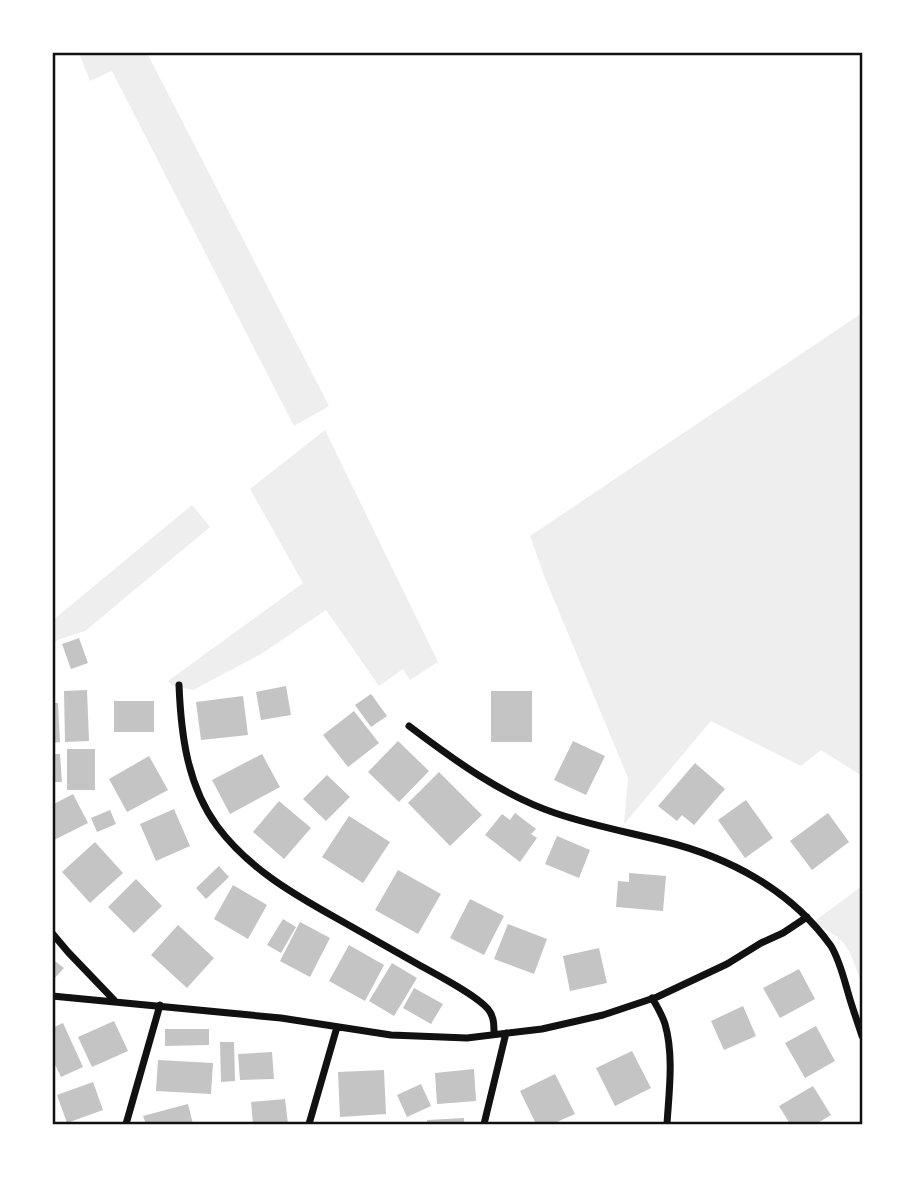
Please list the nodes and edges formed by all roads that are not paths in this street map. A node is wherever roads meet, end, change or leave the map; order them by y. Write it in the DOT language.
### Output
graph roads {
  1 [pos="179,685"];
  2 [pos="409,726"];
  3 [pos="807,917"];
  4 [pos="52,933"];
  5 [pos="52,996"];
  6 [pos="652,998"];
  7 [pos="115,1001"];
  8 [pos="160,1005"];
  9 [pos="337,1027"];
  10 [pos="506,1033"];
  11 [pos="494,1034"];
  12 [pos="863,1036"];
  13 [pos="126,1125"];
  14 [pos="309,1125"];
  15 [pos="484,1125"];
  16 [pos="667,1125"];
  1 -- 11 [label="street"];
  2 -- 3 [label="street"];
  3 -- 6 [label="street"];
  3 -- 12 [label="street"];
  4 -- 7 [label="street"];
  5 -- 7 [label="street"];
  6 -- 10 [label="street"];
  6 -- 16 [label="street"];
  7 -- 8 [label="street"];
  8 -- 9 [label="street"];
  8 -- 13 [label="street"];
  9 -- 11 [label="street"];
  9 -- 14 [label="street"];
  10 -- 11 [label="street"];
  10 -- 15 [label="street"];
}
